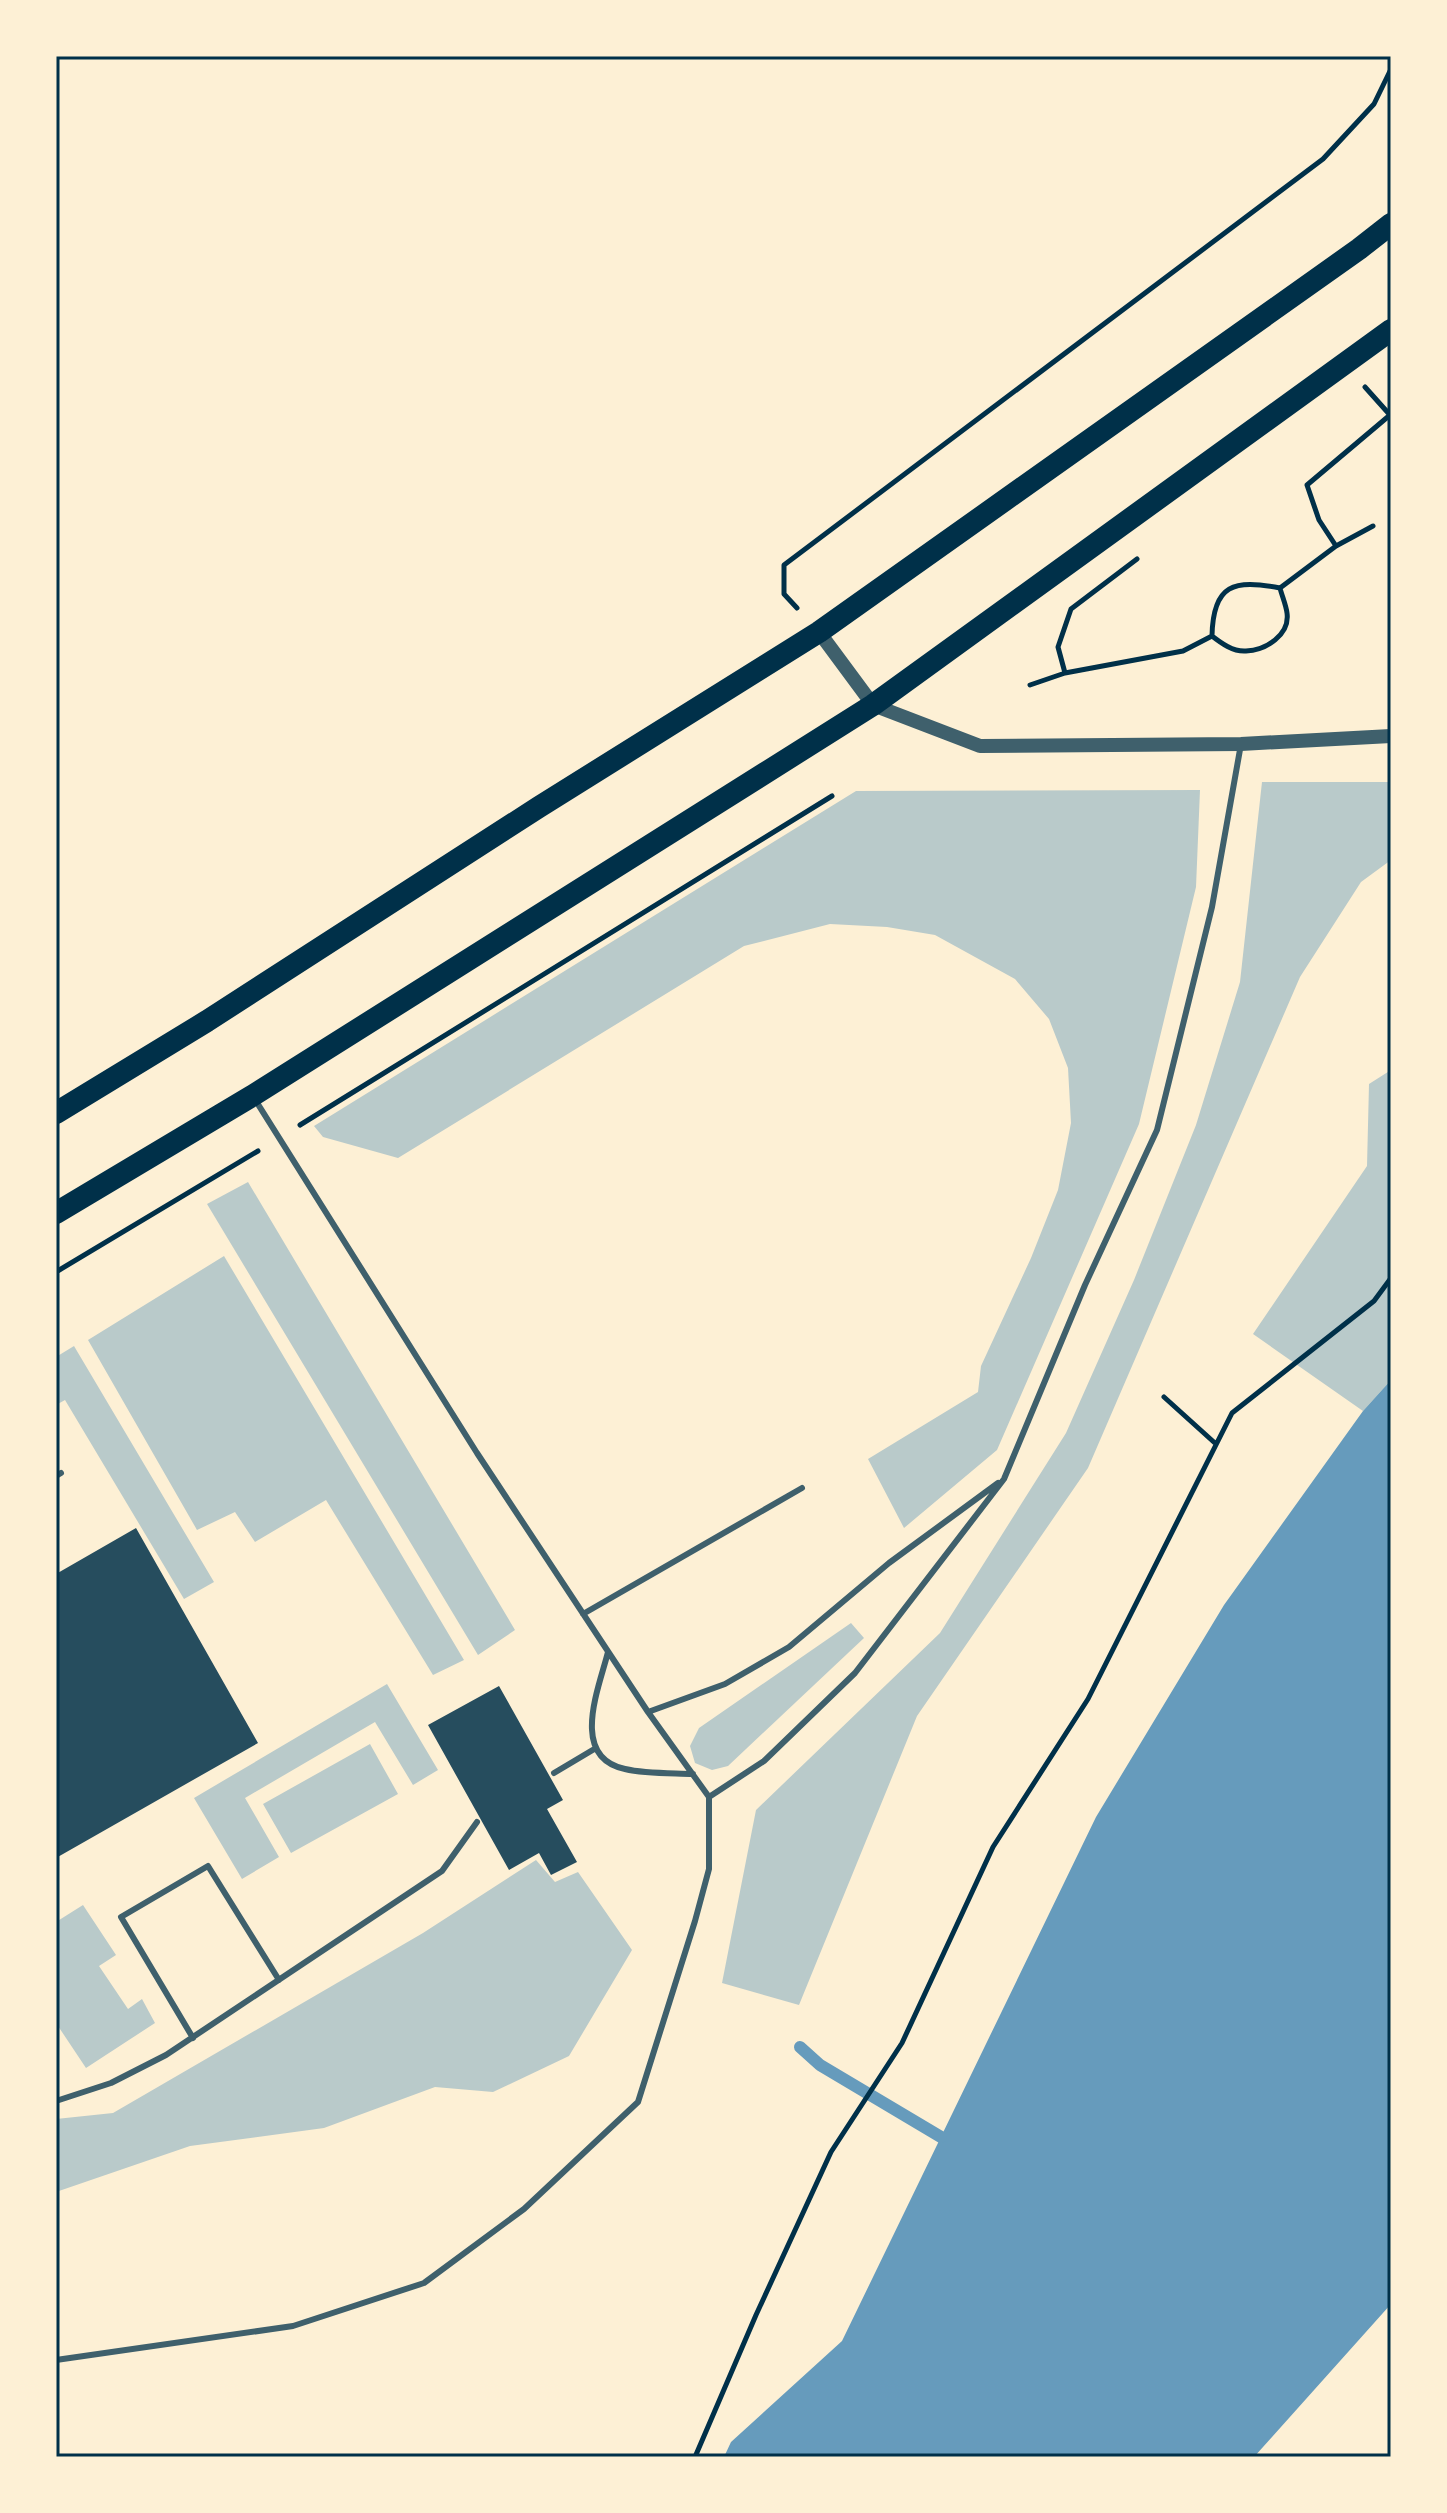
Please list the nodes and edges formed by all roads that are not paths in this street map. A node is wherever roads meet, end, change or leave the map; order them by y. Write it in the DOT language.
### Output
graph roads {
  1 [pos="1391,215"];
  2 [pos="1391,224"];
  3 [pos="1359,249"];
  4 [pos="1391,330"];
  5 [pos="819,632"];
  6 [pos="873,705"];
  7 [pos="1391,736"];
  8 [pos="1241,744"];
  9 [pos="252,1096"];
  10 [pos="56,1113"];
  11 [pos="56,1213"];
  12 [pos="1004,1479"];
  13 [pos="802,1488"];
  14 [pos="583,1614"];
  15 [pos="608,1652"];
  16 [pos="648,1712"];
  17 [pos="596,1748"];
  18 [pos="554,1773"];
  19 [pos="694,1775"];
  20 [pos="709,1797"];
  21 [pos="477,1822"];
  22 [pos="279,1980"];
  23 [pos="193,2038"];
  24 [pos="56,2101"];
  25 [pos="56,2360"];
  1 -- 3 [label="highway"];
  2 -- 3 [label="highway"];
  3 -- 5 [label="highway"];
  4 -- 6 [label="highway"];
  5 -- 6 [label="street"];
  5 -- 10 [label="highway"];
  6 -- 8 [label="street"];
  6 -- 9 [label="highway"];
  7 -- 8 [label="street"];
  8 -- 12 [label="lane"];
  9 -- 11 [label="highway"];
  9 -- 14 [label="lane"];
  12 -- 16 [label="lane"];
  12 -- 20 [label="lane"];
  13 -- 14 [label="lane"];
  14 -- 15 [label="lane"];
  15 -- 16 [label="lane"];
  15 -- 17 [label="lane"];
  16 -- 19 [label="lane"];
  17 -- 18 [label="lane"];
  17 -- 19 [label="lane"];
  19 -- 20 [label="lane"];
  20 -- 25 [label="lane"];
  21 -- 22 [label="lane"];
  22 -- 23 [label="lane"];
  22 -- 23 [label="lane"];
  23 -- 24 [label="lane"];
}
